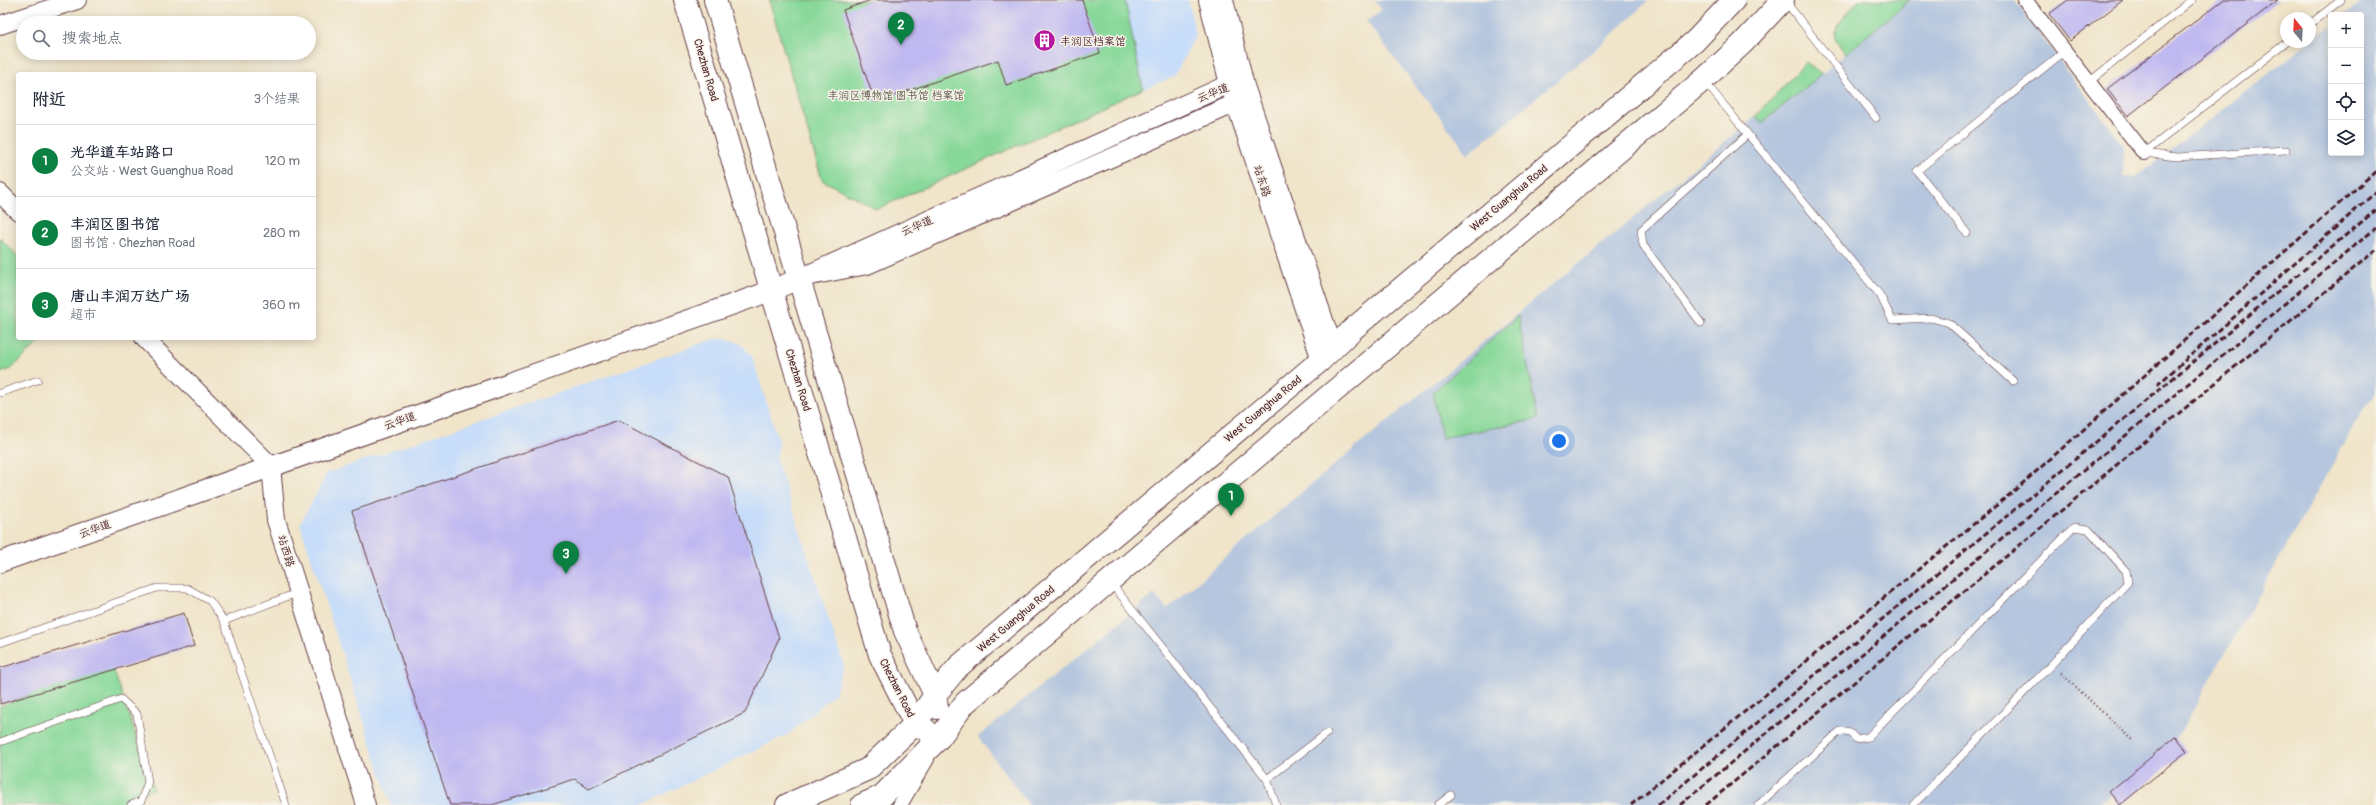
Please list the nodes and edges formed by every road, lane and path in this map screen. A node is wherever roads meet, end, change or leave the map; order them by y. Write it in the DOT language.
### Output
graph roads {
  1 [pos="77,0"];
  2 [pos="685,0"];
  3 [pos="715,0"];
  4 [pos="1208,0"];
  5 [pos="1224,0"];
  6 [pos="1734,0"];
  7 [pos="1784,0"];
  8 [pos="2192,0"];
  9 [pos="2341,0"];
  10 [pos="2029,1"];
  11 [pos="30,16"];
  12 [pos="2316,19"];
  13 [pos="16,21"];
  14 [pos="0,26"];
  15 [pos="2280,47"];
  16 [pos="2065,51"];
  17 [pos="1703,80"];
  18 [pos="2089,82"];
  19 [pos="1237,85"];
  20 [pos="1236,102"];
  21 [pos="1876,118"];
  22 [pos="1748,134"];
  23 [pos="2286,150"];
  24 [pos="2144,153"];
  25 [pos="0,193"];
  26 [pos="16,209"];
  27 [pos="1967,232"];
  28 [pos="800,278"];
  29 [pos="771,291"];
  30 [pos="1702,323"];
  31 [pos="1353,329"];
  32 [pos="146,340"];
  33 [pos="1386,348"];
  34 [pos="1327,354"];
  35 [pos="38,380"];
  36 [pos="2013,381"];
  37 [pos="0,393"];
  38 [pos="271,466"];
  39 [pos="0,562"];
  40 [pos="1109,581"];
  41 [pos="299,592"];
  42 [pos="224,621"];
  43 [pos="0,643"];
  44 [pos="2052,664"];
  45 [pos="935,695"];
  46 [pos="915,724"];
  47 [pos="1327,733"];
  48 [pos="940,737"];
  49 [pos="2133,741"];
  50 [pos="0,742"];
  51 [pos="1267,779"];
  52 [pos="1451,794"];
  53 [pos="131,805"];
  54 [pos="286,805"];
  55 [pos="366,805"];
  56 [pos="787,805"];
  57 [pos="862,805"];
  58 [pos="900,805"];
  59 [pos="1276,805"];
  60 [pos="1438,805"];
  61 [pos="1758,805"];
  62 [pos="1913,805"];
  1 -- 11 [label="street"];
  2 -- 29 [label="main road, Chezhan Road"];
  3 -- 28 [label="main road"];
  4 -- 19 [label="street, 站东路"];
  5 -- 19 [label="street, 站东路"];
  6 -- 31 [label="main road, West Guanghua Road"];
  7 -- 17 [label="main road"];
  7 -- 21 [label="lane"];
  8 -- 18 [label="lane"];
  9 -- 12 [label="lane"];
  10 -- 16 [label="street"];
  13 -- 14 [label="street"];
  15 -- 24 [label="lane"];
  16 -- 18 [label="street"];
  16 -- 27 [label="lane"];
  17 -- 22 [label="lane"];
  17 -- 33 [label="main road"];
  18 -- 24 [label="street"];
  19 -- 20 [label="street, 云华道"];
  19 -- 28 [label="street, 云华道"];
  19 -- 34 [label="street, 站东路"];
  20 -- 28 [label="street, 云华道"];
  20 -- 34 [label="street, 站东路"];
  22 -- 30 [label="lane"];
  22 -- 36 [label="lane"];
  23 -- 24 [label="lane"];
  25 -- 26 [label="street"];
  28 -- 29 [label="main road, 云华道"];
  28 -- 45 [label="main road"];
  29 -- 38 [label="main road, 云华道"];
  29 -- 46 [label="main road, Chezhan Road"];
  31 -- 33 [label="main road"];
  31 -- 34 [label="main road, West Guanghua Road"];
  32 -- 38 [label="street"];
  33 -- 40 [label="main road"];
  34 -- 45 [label="main road, West Guanghua Road"];
  35 -- 37 [label="lane"];
  38 -- 39 [label="main road, 云华道"];
  38 -- 41 [label="street, 站西路"];
  40 -- 48 [label="main road"];
  40 -- 51 [label="lane"];
  41 -- 42 [label="lane"];
  41 -- 55 [label="street, 站西路"];
  42 -- 43 [label="lane"];
  42 -- 54 [label="lane"];
  44 -- 49 [label="path"];
  44 -- 61 [label="lane"];
  44 -- 62 [label="lane"];
  45 -- 46 [label="main road, West Guanghua Road"];
  45 -- 48 [label="main road"];
  46 -- 48 [label="main road, Chezhan Road"];
  46 -- 56 [label="main road, West Guanghua Road"];
  47 -- 51 [label="lane"];
  48 -- 57 [label="main road"];
  48 -- 58 [label="street"];
  50 -- 53 [label="lane"];
  51 -- 59 [label="lane"];
  52 -- 60 [label="lane"];
}
